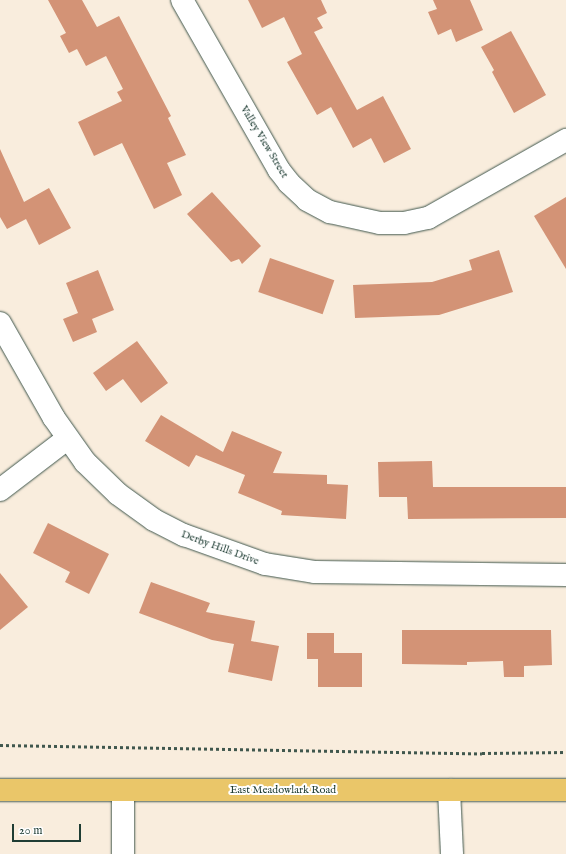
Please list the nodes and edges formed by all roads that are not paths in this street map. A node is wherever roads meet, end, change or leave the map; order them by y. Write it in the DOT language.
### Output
graph roads {
  1 [pos="182,0"];
  2 [pos="566,140"];
  3 [pos="0,323"];
  4 [pos="67,439"];
  5 [pos="0,490"];
  6 [pos="566,575"];
  7 [pos="0,790"];
  8 [pos="123,790"];
  9 [pos="448,790"];
  10 [pos="566,790"];
  11 [pos="123,854"];
  12 [pos="452,854"];
  1 -- 2 [label="street, Valley View Street"];
  3 -- 4 [label="street, Derby Hills Drive"];
  4 -- 5 [label="street"];
  4 -- 6 [label="street, Derby Hills Drive"];
  7 -- 8 [label="main road, East Meadowlark Road"];
  8 -- 9 [label="main road, East Meadowlark Road"];
  8 -- 11 [label="street"];
  9 -- 10 [label="main road, East Meadowlark Road"];
  9 -- 12 [label="street"];
}
